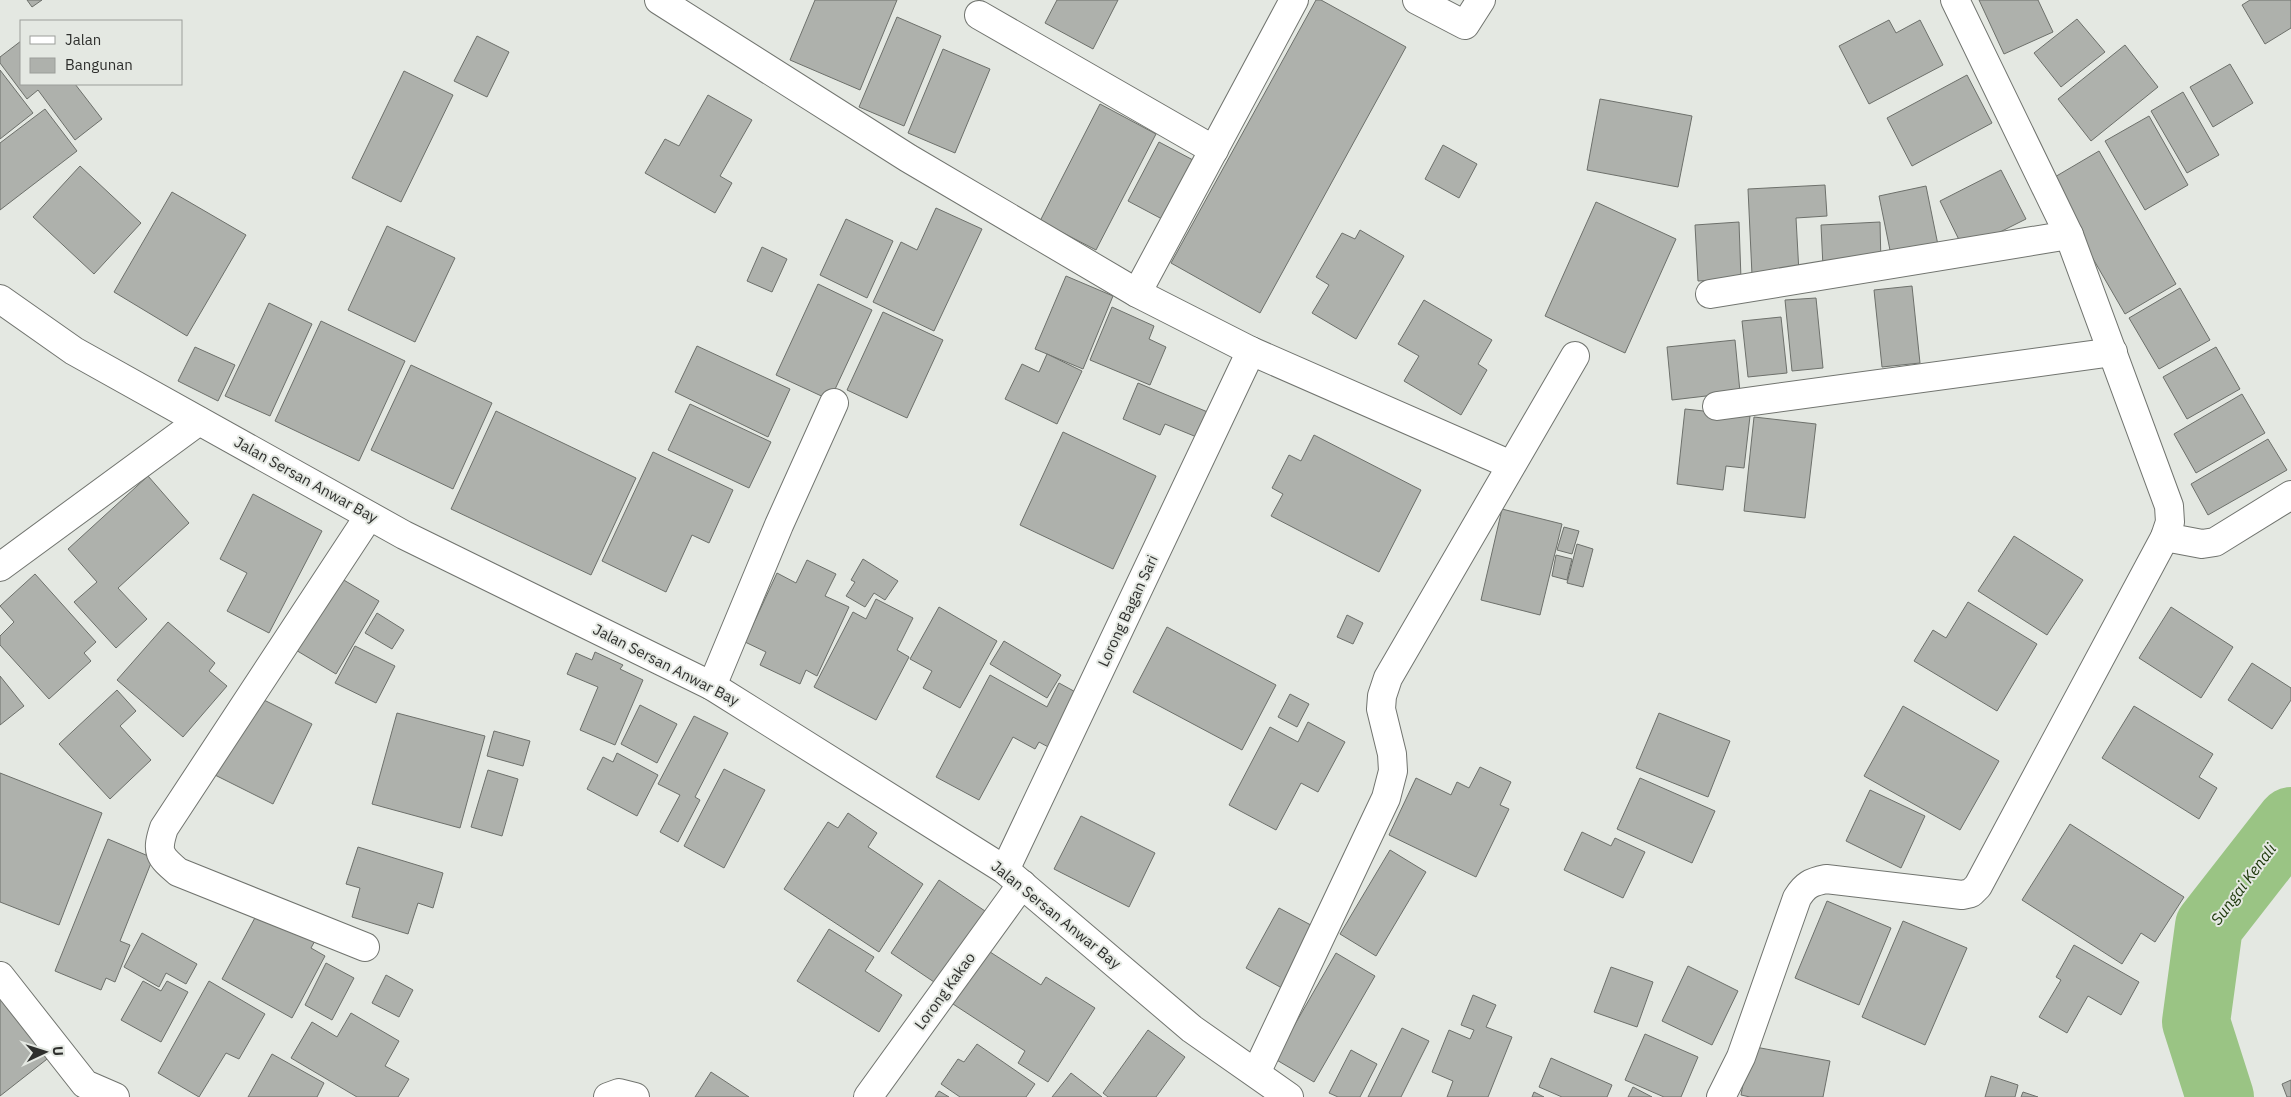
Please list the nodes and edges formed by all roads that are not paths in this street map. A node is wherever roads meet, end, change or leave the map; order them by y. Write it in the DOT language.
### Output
graph roads {
  1 [pos="658,0"];
  2 [pos="1294,0"];
  3 [pos="1417,0"];
  4 [pos="1481,0"];
  5 [pos="1955,0"];
  6 [pos="978,15"];
  7 [pos="1214,150"];
  8 [pos="2069,236"];
  9 [pos="1136,292"];
  10 [pos="1710,294"];
  11 [pos="0,300"];
  12 [pos="1251,352"];
  13 [pos="2112,352"];
  14 [pos="1575,356"];
  15 [pos="834,402"];
  16 [pos="1717,406"];
  17 [pos="199,421"];
  18 [pos="1512,465"];
  19 [pos="2285,507"];
  20 [pos="369,516"];
  21 [pos="2165,537"];
  22 [pos="0,567"];
  23 [pos="712,686"];
  24 [pos="1014,877"];
  25 [pos="365,948"];
  26 [pos="0,976"];
  27 [pos="1256,1073"];
  28 [pos="77,1090"];
  29 [pos="116,1097"];
  30 [pos="608,1097"];
  31 [pos="635,1097"];
  32 [pos="868,1097"];
  33 [pos="1289,1097"];
  34 [pos="1721,1097"];
  1 -- 9 [label="street"];
  2 -- 7 [label="street"];
  3 -- 4 [label="street"];
  5 -- 8 [label="street"];
  6 -- 7 [label="street"];
  7 -- 9 [label="street"];
  8 -- 10 [label="street"];
  8 -- 13 [label="street"];
  9 -- 12 [label="street"];
  11 -- 17 [label="street, Jalan Sersan Anwar Bay"];
  12 -- 18 [label="street"];
  12 -- 24 [label="street, Lorong Bagan Sari"];
  13 -- 16 [label="street"];
  13 -- 21 [label="street"];
  14 -- 18 [label="street"];
  15 -- 23 [label="street"];
  17 -- 20 [label="street, Jalan Sersan Anwar Bay"];
  17 -- 22 [label="street"];
  18 -- 27 [label="street"];
  19 -- 21 [label="street"];
  20 -- 23 [label="street, Jalan Sersan Anwar Bay"];
  20 -- 25 [label="street"];
  21 -- 34 [label="street"];
  23 -- 24 [label="street, Jalan Sersan Anwar Bay"];
  24 -- 27 [label="street, Jalan Sersan Anwar Bay"];
  24 -- 32 [label="street, Lorong Kakao"];
  26 -- 28 [label="street"];
  27 -- 33 [label="street, Jalan Sersan Anwar Bay"];
  28 -- 29 [label="street"];
  30 -- 31 [label="street"];
}
